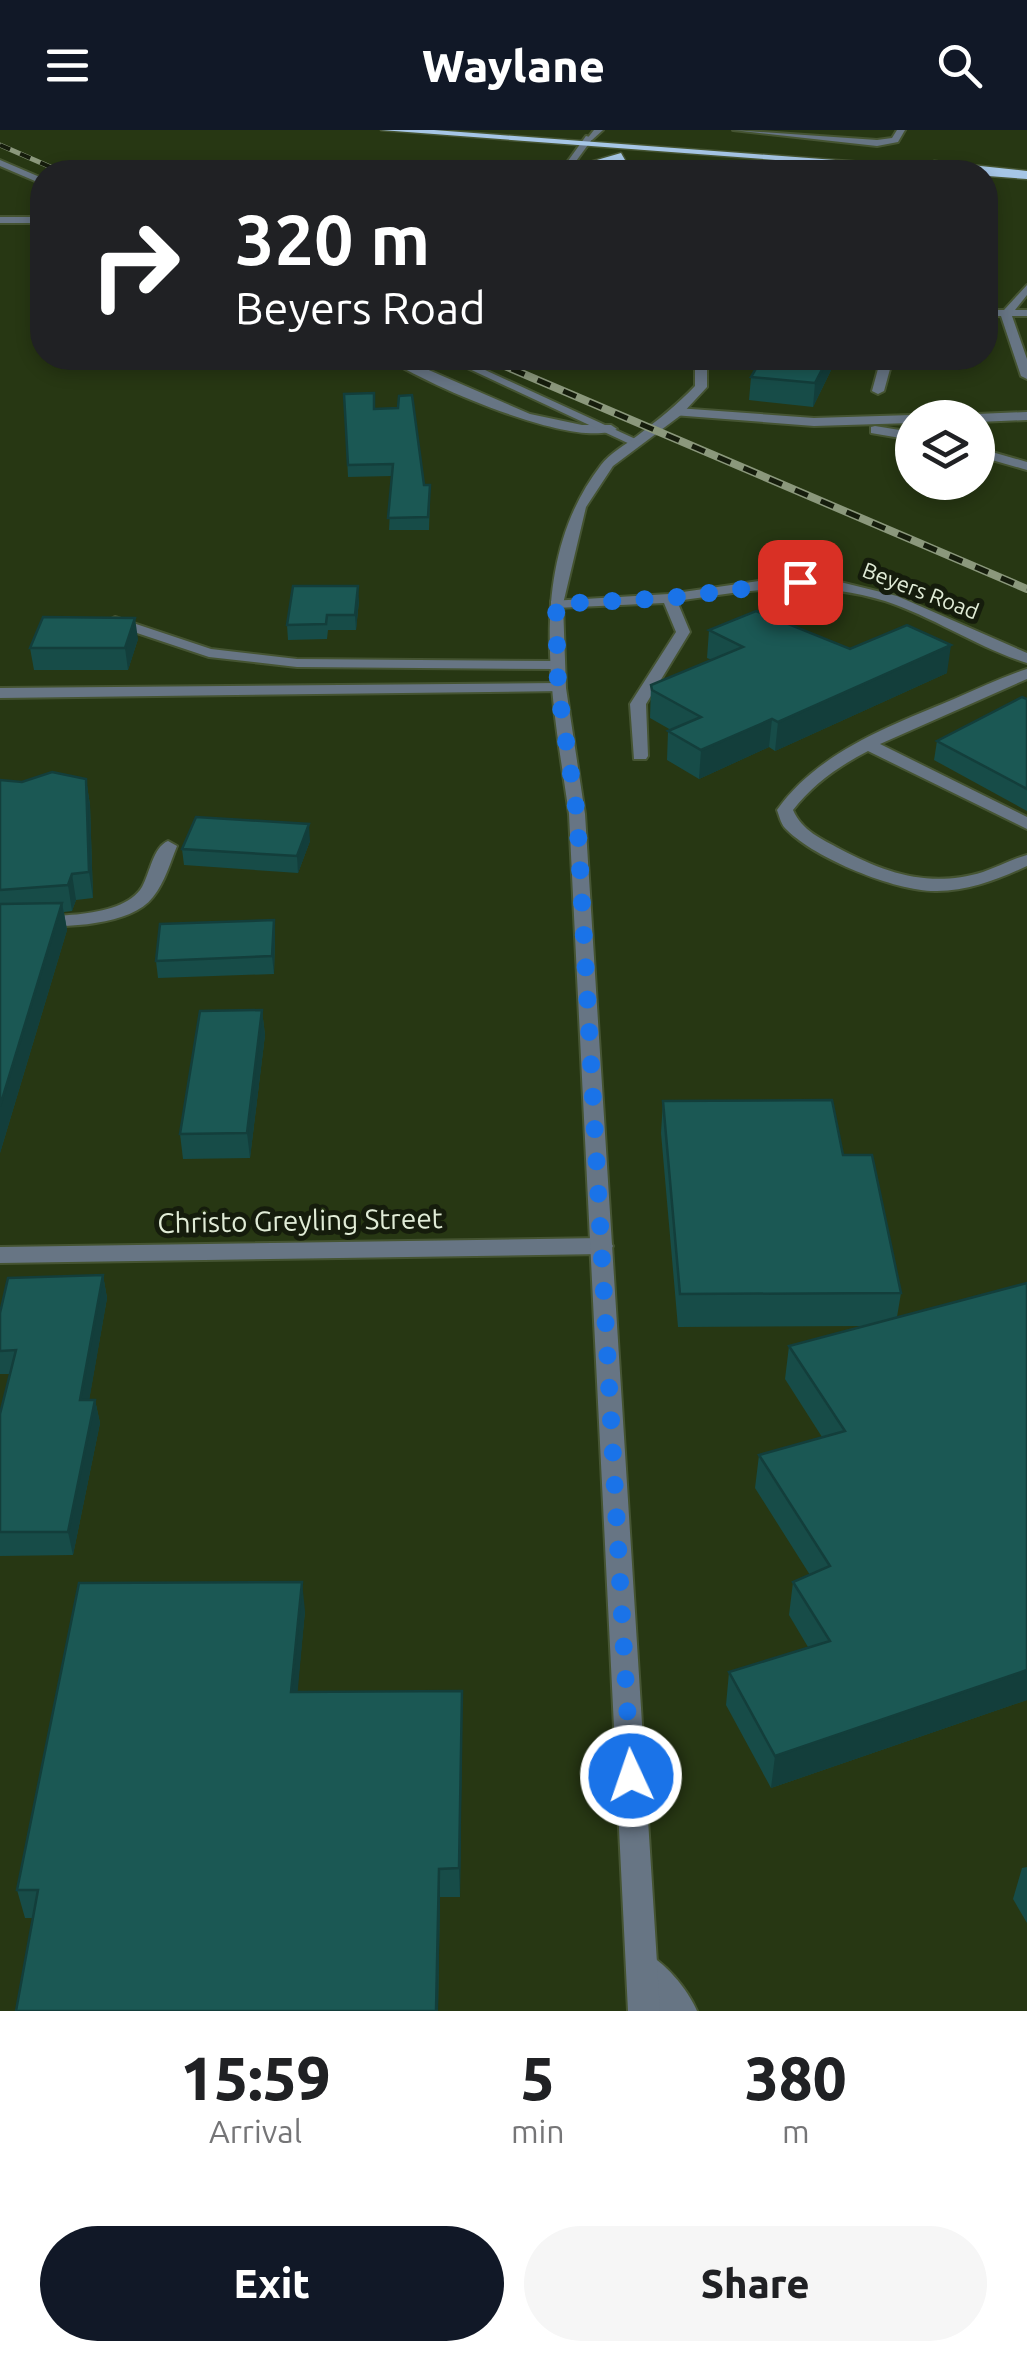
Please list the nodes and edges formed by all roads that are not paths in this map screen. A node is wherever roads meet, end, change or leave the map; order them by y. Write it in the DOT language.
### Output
graph roads {
  1 [pos="386,130"];
  2 [pos="474,130"];
  3 [pos="555,130"];
  4 [pos="737,130"];
  5 [pos="901,130"];
  6 [pos="641,135"];
  7 [pos="508,136"];
  8 [pos="590,138"];
  9 [pos="674,145"];
  10 [pos="688,153"];
  11 [pos="553,160"];
  12 [pos="573,160"];
  13 [pos="608,160"];
  14 [pos="785,160"];
  15 [pos="845,160"];
  16 [pos="0,163"];
  17 [pos="998,173"];
  18 [pos="998,175"];
  19 [pos="1027,176"];
  20 [pos="30,177"];
  21 [pos="0,220"];
  22 [pos="30,220"];
  23 [pos="1027,288"];
  24 [pos="1027,313"];
  25 [pos="998,314"];
  26 [pos="1006,314"];
  27 [pos="422,370"];
  28 [pos="479,370"];
  29 [pos="700,370"];
  30 [pos="884,370"];
  31 [pos="1027,376"];
  32 [pos="878,391"];
  33 [pos="677,412"];
  34 [pos="1027,416"];
  35 [pos="995,417"];
  36 [pos="895,420"];
  37 [pos="814,422"];
  38 [pos="610,429"];
  39 [pos="895,434"];
  40 [pos="636,442"];
  41 [pos="995,457"];
  42 [pos="1027,466"];
  43 [pos="669,598"];
  44 [pos="556,604"];
  45 [pos="115,621"];
  46 [pos="1027,658"];
  47 [pos="556,664"];
  48 [pos="1027,674"];
  49 [pos="558,688"];
  50 [pos="0,692"];
  51 [pos="867,744"];
  52 [pos="640,756"];
  53 [pos="1027,824"];
  54 [pos="168,846"];
  55 [pos="1027,860"];
  56 [pos="0,922"];
  57 [pos="602,1246"];
  58 [pos="0,1255"];
  59 [pos="641,1966"];
  60 [pos="644,2011"];
  61 [pos="681,2011"];
  1 -- 7 [label="highway"];
  2 -- 7 [label="highway"];
  3 -- 7 [label="highway"];
  4 -- 5 [label="street"];
  6 -- 9 [label="highway"];
  7 -- 8 [label="highway"];
  7 -- 11 [label="highway"];
  8 -- 9 [label="highway"];
  8 -- 10 [label="highway"];
  8 -- 12 [label="street"];
  9 -- 15 [label="highway"];
  10 -- 13 [label="highway"];
  10 -- 14 [label="highway"];
  16 -- 20 [label="street"];
  17 -- 19 [label="highway"];
  18 -- 19 [label="highway"];
  21 -- 22 [label="street"];
  23 -- 26 [label="street"];
  24 -- 26 [label="street"];
  25 -- 26 [label="street"];
  26 -- 31 [label="street"];
  27 -- 38 [label="street"];
  28 -- 38 [label="street"];
  29 -- 33 [label="street"];
  30 -- 32 [label="street"];
  33 -- 37 [label="street"];
  33 -- 40 [label="street"];
  34 -- 35 [label="street"];
  36 -- 37 [label="street"];
  37 -- 39 [label="street"];
  38 -- 40 [label="street"];
  40 -- 44 [label="street"];
  41 -- 42 [label="street"];
  43 -- 44 [label="street, Beyers Road"];
  43 -- 46 [label="street, Beyers Road"];
  43 -- 52 [label="street"];
  44 -- 47 [label="street"];
  45 -- 47 [label="street"];
  47 -- 49 [label="street"];
  48 -- 51 [label="street"];
  49 -- 50 [label="street"];
  49 -- 57 [label="street"];
  51 -- 53 [label="street"];
  51 -- 55 [label="street"];
  54 -- 56 [label="street"];
  57 -- 58 [label="street, Christo Greyling Street"];
  57 -- 59 [label="street"];
  59 -- 60 [label="street"];
  59 -- 61 [label="street"];
}
